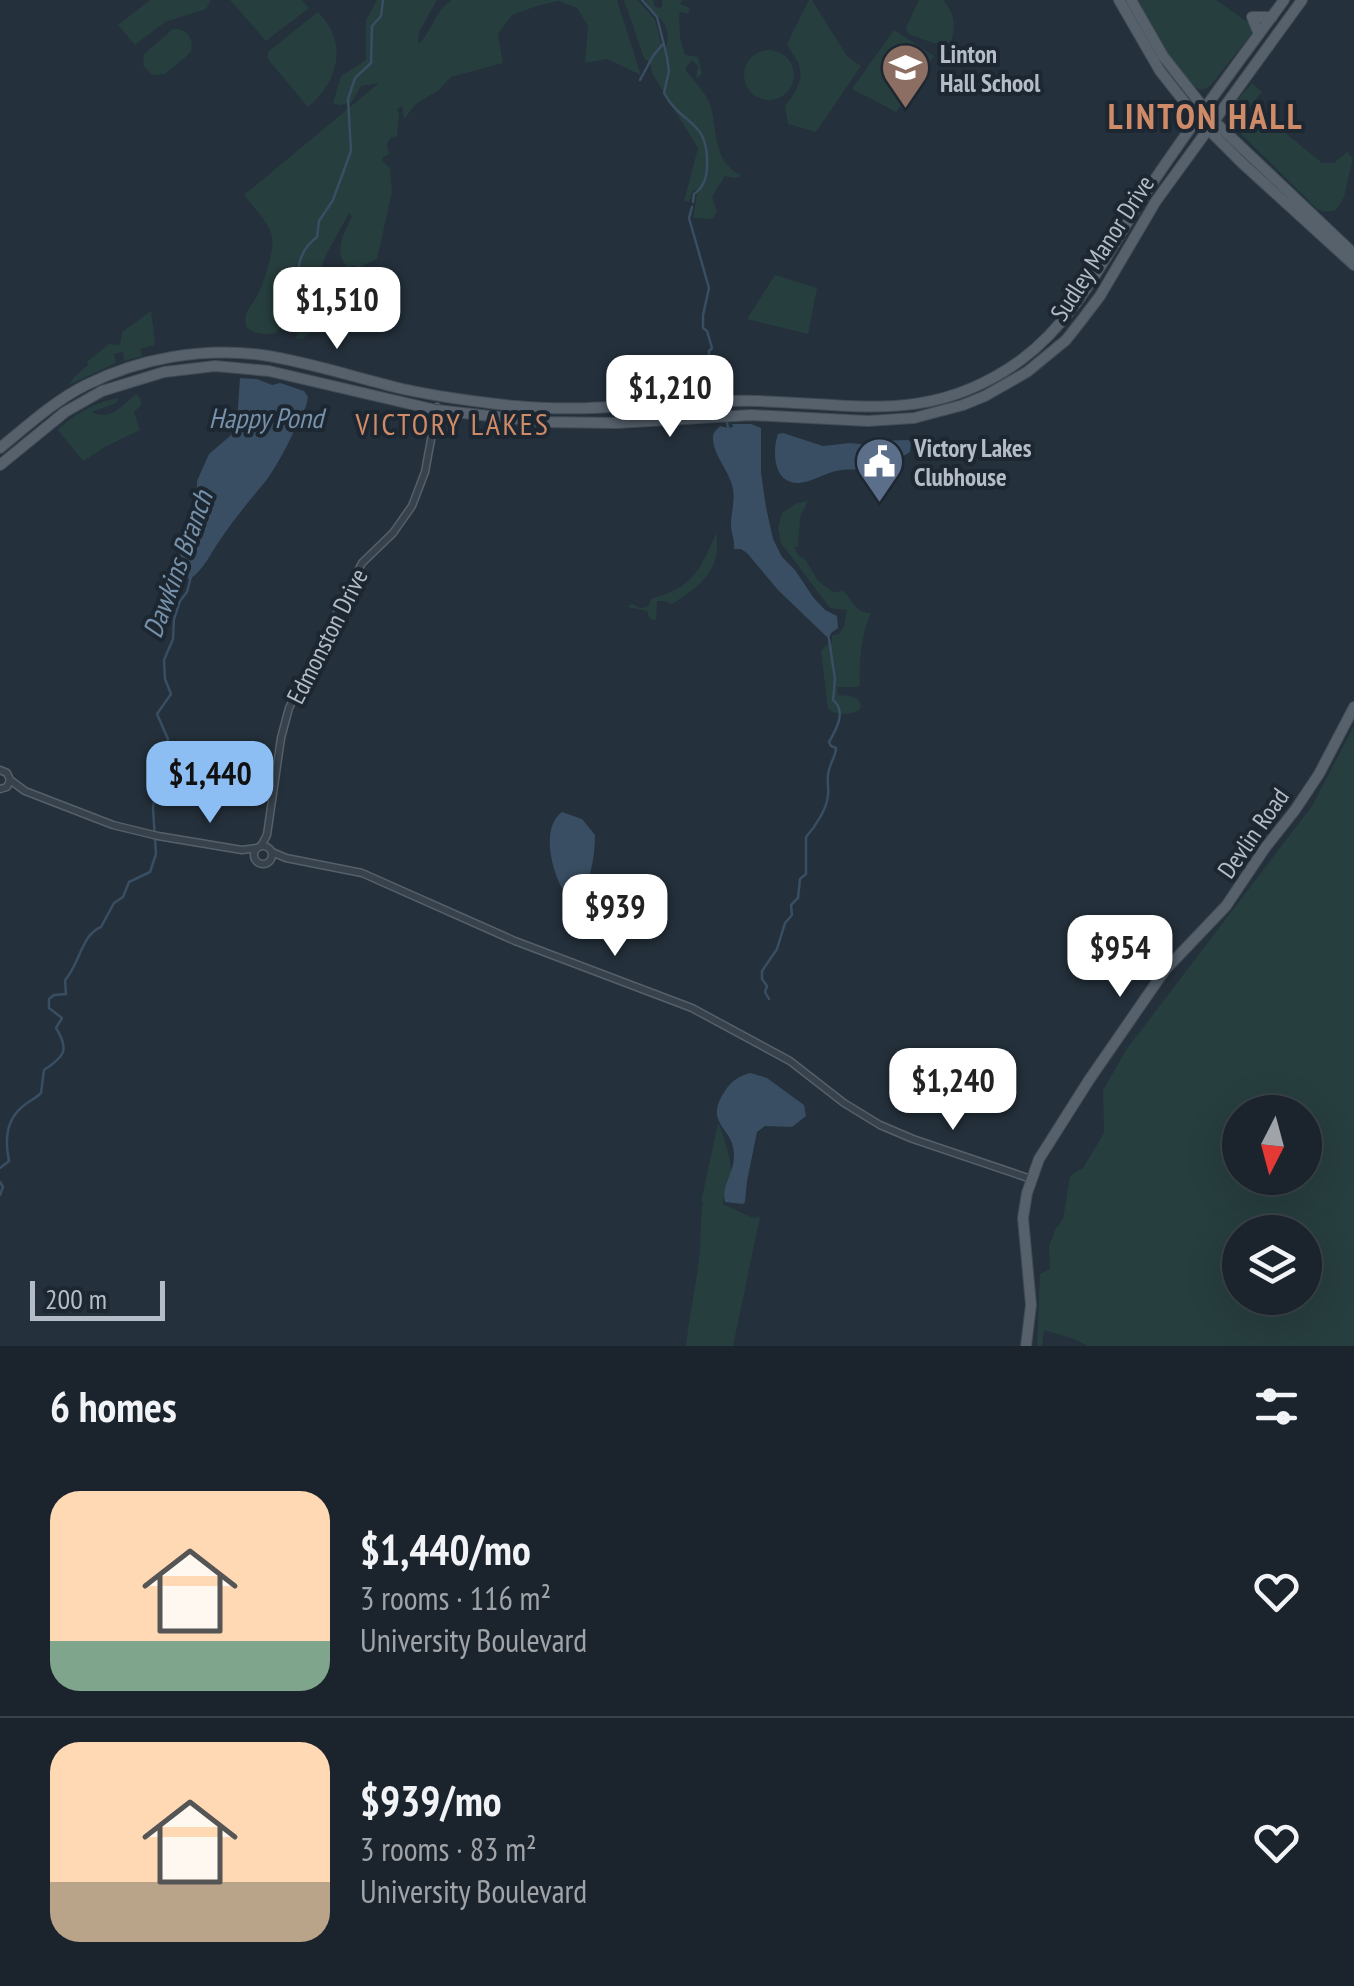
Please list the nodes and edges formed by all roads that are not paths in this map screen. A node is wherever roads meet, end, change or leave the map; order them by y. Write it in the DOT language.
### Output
graph roads {
  1 [pos="1118,0"];
  2 [pos="1131,0"];
  3 [pos="1284,0"];
  4 [pos="1302,0"];
  5 [pos="1201,114"];
  6 [pos="1211,125"];
  7 [pos="1354,254"];
  8 [pos="1354,265"];
  9 [pos="439,396"];
  10 [pos="436,410"];
  11 [pos="0,448"];
  12 [pos="0,465"];
  13 [pos="1354,707"];
  14 [pos="0,770"];
  15 [pos="10,780"];
  16 [pos="2,789"];
  17 [pos="25,790"];
  18 [pos="265,849"];
  19 [pos="242,850"];
  20 [pos="254,857"];
  21 [pos="286,858"];
  22 [pos="270,861"];
  23 [pos="1030,1179"];
  24 [pos="1026,1346"];
  1 -- 5 [label="main road"];
  2 -- 5 [label="main road"];
  3 -- 5 [label="main road, Sudley Manor Drive"];
  4 -- 6 [label="main road, Sudley Manor Drive"];
  5 -- 6 [label="main road"];
  5 -- 9 [label="main road, Sudley Manor Drive"];
  6 -- 7 [label="main road"];
  6 -- 8 [label="main road"];
  6 -- 10 [label="main road, Sudley Manor Drive"];
  9 -- 10 [label="street, Edmonston Drive"];
  9 -- 11 [label="main road, Sudley Manor Drive"];
  10 -- 12 [label="main road, Sudley Manor Drive"];
  10 -- 18 [label="street, Edmonston Drive"];
  13 -- 23 [label="main road, Devlin Road"];
  14 -- 15 [label="street"];
  15 -- 16 [label="street"];
  15 -- 17 [label="street"];
  16 -- 17 [label="street"];
  17 -- 19 [label="street"];
  18 -- 19 [label="street"];
  18 -- 20 [label="street"];
  18 -- 21 [label="street"];
  18 -- 22 [label="street"];
  19 -- 20 [label="street"];
  20 -- 22 [label="street"];
  21 -- 22 [label="street"];
  21 -- 23 [label="street"];
  23 -- 24 [label="main road, Devlin Road"];
}
